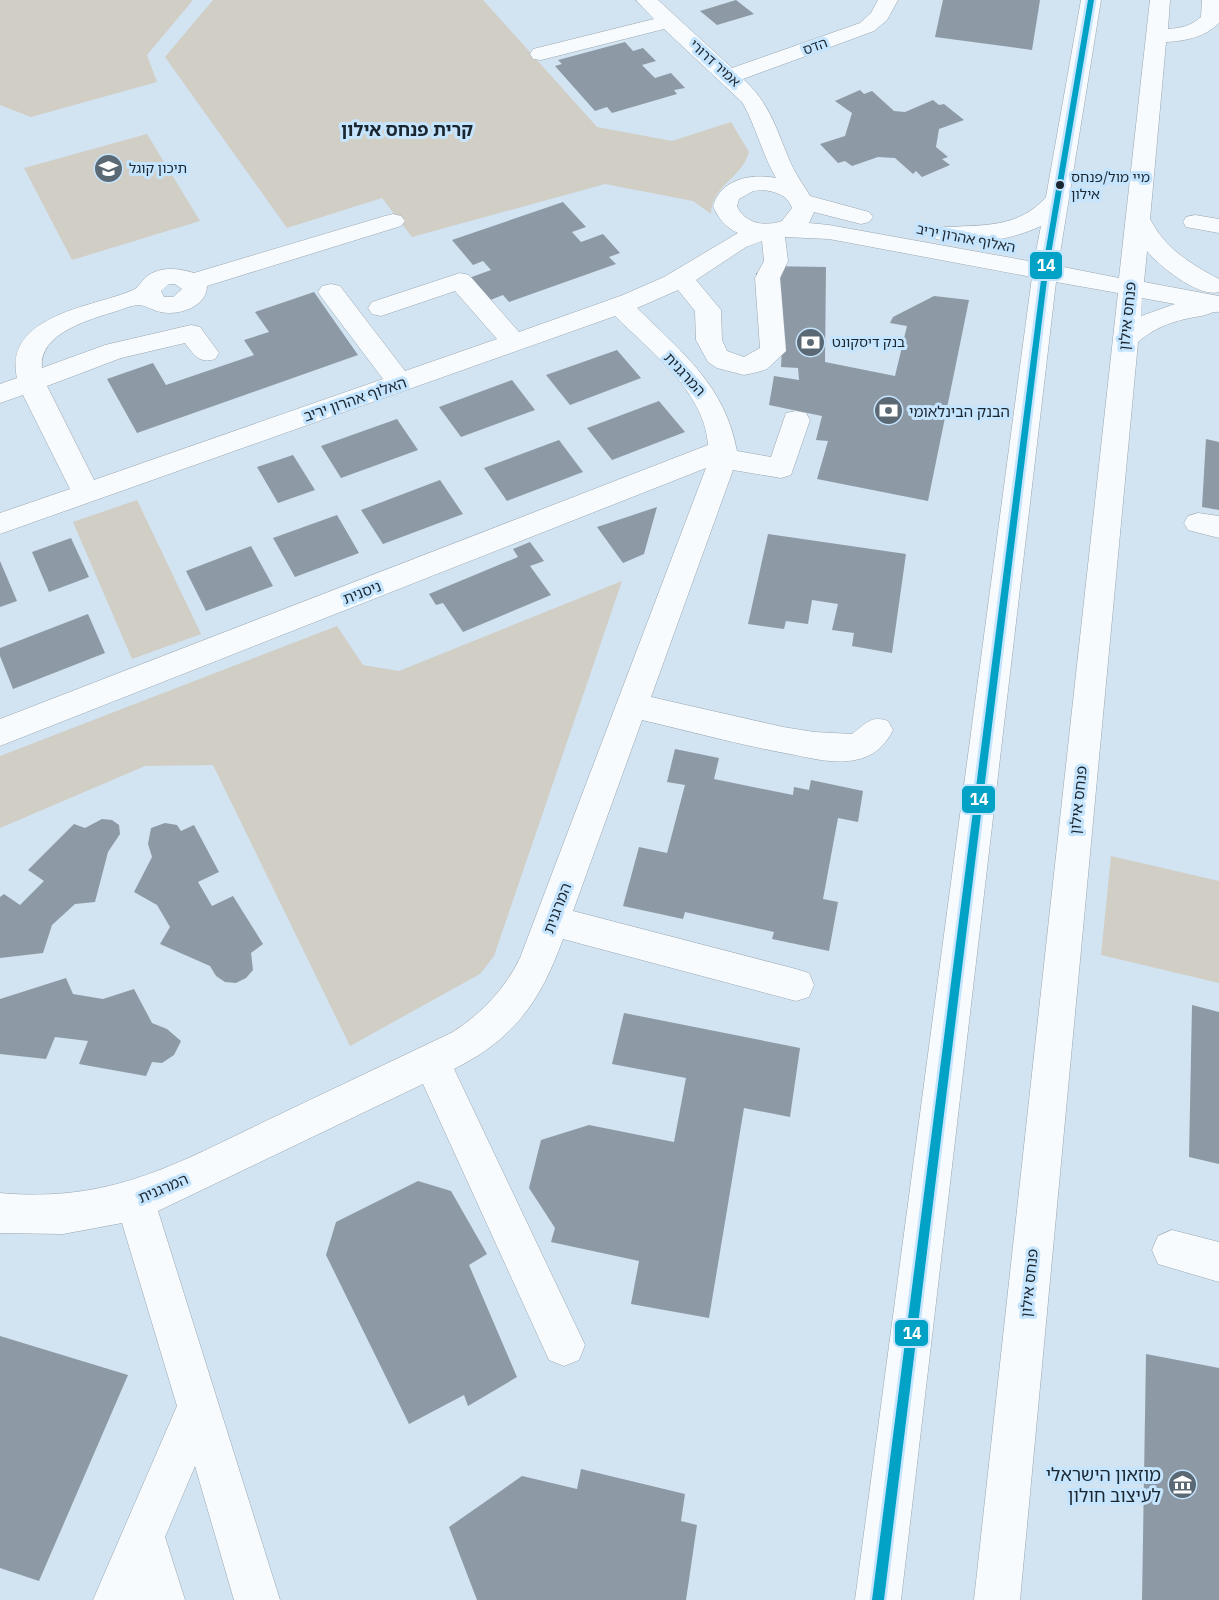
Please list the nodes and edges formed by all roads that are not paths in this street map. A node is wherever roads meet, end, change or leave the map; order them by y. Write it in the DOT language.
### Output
graph roads {
  1 [pos="646,0"];
  2 [pos="888,0"];
  3 [pos="1091,0"];
  4 [pos="1160,0"];
  5 [pos="1212,0"];
  6 [pos="669,21"];
  7 [pos="1156,36"];
  8 [pos="541,54"];
  9 [pos="730,76"];
  10 [pos="768,137"];
  11 [pos="736,189"];
  12 [pos="801,199"];
  13 [pos="1057,199"];
  14 [pos="727,213"];
  15 [pos="1137,218"];
  16 [pos="393,220"];
  17 [pos="1195,222"];
  18 [pos="1219,225"];
  19 [pos="773,231"];
  20 [pos="945,234"];
  21 [pos="970,258"];
  22 [pos="704,262"];
  23 [pos="1047,263"];
  24 [pos="681,278"];
  25 [pos="1131,279"];
  26 [pos="331,292"];
  27 [pos="1218,296"];
  28 [pos="619,305"];
  29 [pos="381,309"];
  30 [pos="1038,328"];
  31 [pos="1125,339"];
  32 [pos="514,343"];
  33 [pos="206,352"];
  34 [pos="400,383"];
  35 [pos="32,384"];
  36 [pos="0,394"];
  37 [pos="796,420"];
  38 [pos="724,455"];
  39 [pos="87,494"];
  40 [pos="0,524"];
  41 [pos="633,705"];
  42 [pos="877,730"];
  43 [pos="0,733"];
  44 [pos="552,921"];
  45 [pos="796,985"];
  46 [pos="431,1061"];
  47 [pos="135,1200"];
  48 [pos="0,1213"];
  49 [pos="1172,1250"];
  50 [pos="1219,1262"];
  51 [pos="564,1345"];
  52 [pos="198,1407"];
  53 [pos="143,1537"];
  54 [pos="116,1600"];
  55 [pos="162,1600"];
  56 [pos="257,1600"];
  57 [pos="878,1600"];
  58 [pos="997,1600"];
  1 -- 6 [label="street, אמיר דרורי"];
  2 -- 9 [label="street, הדס"];
  3 -- 13 [label="street"];
  4 -- 7 [label="street, פנחס אילון"];
  5 -- 7 [label="street"];
  6 -- 8 [label="street"];
  6 -- 9 [label="street, אמיר דרורי"];
  7 -- 15 [label="street, פנחס אילון"];
  9 -- 10 [label="street, אמיר דרורי"];
  10 -- 11 [label="street"];
  10 -- 12 [label="street, אמיר דרורי"];
  11 -- 12 [label="street"];
  11 -- 14 [label="street"];
  12 -- 19 [label="street"];
  12 -- 20 [label="street, האלוף אהרון יריב"];
  13 -- 20 [label="street"];
  13 -- 23 [label="street"];
  14 -- 19 [label="street"];
  14 -- 22 [label="street, האלוף אהרון יריב"];
  15 -- 25 [label="street, פנחס אילון"];
  15 -- 27 [label="street"];
  16 -- 35 [label="street"];
  17 -- 18 [label="street"];
  19 -- 21 [label="street, האלוף אהרון יריב"];
  19 -- 22 [label="street, האלוף אהרון יריב"];
  19 -- 24 [label="street"];
  20 -- 23 [label="street, האלוף אהרון יריב"];
  21 -- 23 [label="street, האלוף אהרון יריב"];
  21 -- 30 [label="street"];
  22 -- 24 [label="street, האלוף אהרון יריב"];
  23 -- 25 [label="street"];
  23 -- 30 [label="street"];
  24 -- 28 [label="street, האלוף אהרון יריב"];
  25 -- 27 [label="street"];
  25 -- 31 [label="street, פנחס אילון"];
  26 -- 34 [label="street"];
  27 -- 31 [label="street"];
  28 -- 32 [label="street, האלוף אהרון יריב"];
  28 -- 38 [label="street, המרגנית"];
  29 -- 32 [label="street"];
  30 -- 57 [label="street"];
  31 -- 58 [label="street, פנחס אילון"];
  32 -- 34 [label="street, האלוף אהרון יריב"];
  33 -- 35 [label="street"];
  34 -- 39 [label="street, האלוף אהרון יריב"];
  35 -- 36 [label="street"];
  35 -- 39 [label="street"];
  37 -- 38 [label="street"];
  38 -- 41 [label="street, המרגנית"];
  38 -- 43 [label="street, ניסנית"];
  39 -- 40 [label="street, האלוף אהרון יריב"];
  41 -- 42 [label="street"];
  41 -- 44 [label="street, המרגנית"];
  44 -- 45 [label="street"];
  44 -- 46 [label="street, המרגנית"];
  46 -- 47 [label="street, המרגנית"];
  46 -- 51 [label="street"];
  47 -- 48 [label="street, המרגנית"];
  47 -- 52 [label="street"];
  49 -- 50 [label="street"];
  52 -- 53 [label="street"];
  52 -- 56 [label="street"];
  53 -- 54 [label="street"];
  53 -- 55 [label="street"];
}
